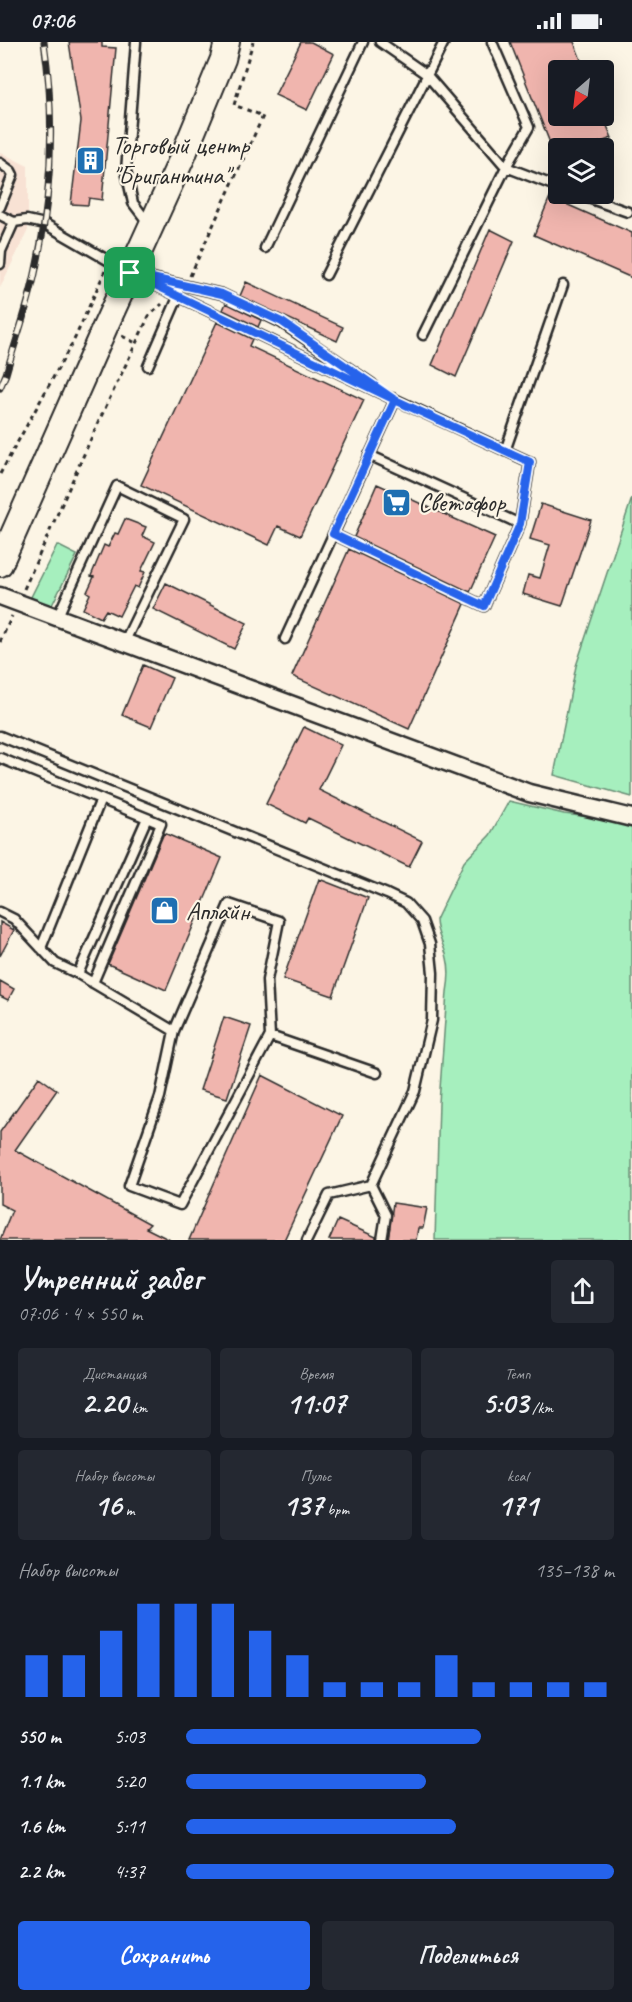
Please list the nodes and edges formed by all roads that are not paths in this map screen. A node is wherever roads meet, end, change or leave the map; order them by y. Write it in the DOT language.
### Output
graph roads {
  1 [pos="136,42"];
  2 [pos="227,42"];
  3 [pos="363,42"];
  4 [pos="380,42"];
  5 [pos="444,42"];
  6 [pos="492,42"];
  7 [pos="426,74"];
  8 [pos="0,163"];
  9 [pos="506,167"];
  10 [pos="548,183"];
  11 [pos="605,204"];
  12 [pos="0,207"];
  13 [pos="628,212"];
  14 [pos="0,215"];
  15 [pos="14,222"];
  16 [pos="152,227"];
  17 [pos="265,248"];
  18 [pos="0,263"];
  19 [pos="130,273"];
  20 [pos="326,274"];
  21 [pos="563,285"];
  22 [pos="176,294"];
  23 [pos="423,335"];
  24 [pos="148,366"];
  25 [pos="395,400"];
  26 [pos="505,451"];
  27 [pos="369,455"];
  28 [pos="520,524"];
  29 [pos="333,534"];
  30 [pos="0,564"];
  31 [pos="0,596"];
  32 [pos="57,618"];
  33 [pos="285,639"];
  34 [pos="124,643"];
  35 [pos="0,736"];
  36 [pos="0,758"];
  37 [pos="101,799"];
  38 [pos="147,818"];
  39 [pos="632,818"];
  40 [pos="0,912"];
  41 [pos="41,948"];
  42 [pos="78,974"];
  43 [pos="93,983"];
  44 [pos="174,1030"];
  45 [pos="270,1036"];
  46 [pos="377,1073"];
  47 [pos="371,1185"];
  48 [pos="306,1240"];
  49 [pos="382,1240"];
  1 -- 16 [label="lane"];
  2 -- 16 [label="main road"];
  3 -- 17 [label="lane"];
  4 -- 7 [label="lane"];
  5 -- 7 [label="lane"];
  6 -- 9 [label="lane"];
  7 -- 9 [label="lane"];
  7 -- 20 [label="lane"];
  8 -- 12 [label="lane"];
  9 -- 10 [label="lane"];
  9 -- 23 [label="lane"];
  11 -- 13 [label="lane"];
  14 -- 15 [label="lane"];
  15 -- 18 [label="lane"];
  15 -- 19 [label="lane"];
  16 -- 19 [label="main road"];
  19 -- 22 [label="lane"];
  19 -- 25 [label="lane"];
  19 -- 30 [label="main road"];
  21 -- 26 [label="lane"];
  22 -- 24 [label="lane"];
  22 -- 25 [label="lane"];
  25 -- 26 [label="lane"];
  25 -- 27 [label="lane"];
  26 -- 28 [label="lane"];
  27 -- 28 [label="lane"];
  27 -- 29 [label="lane"];
  28 -- 29 [label="lane"];
  29 -- 33 [label="lane"];
  31 -- 32 [label="street"];
  32 -- 34 [label="street"];
  32 -- 34 [label="lane"];
  34 -- 39 [label="street"];
  35 -- 47 [label="lane"];
  36 -- 37 [label="lane"];
  37 -- 38 [label="lane"];
  37 -- 41 [label="lane"];
  38 -- 42 [label="lane"];
  38 -- 43 [label="lane"];
  40 -- 41 [label="lane"];
  41 -- 42 [label="lane"];
  42 -- 43 [label="lane"];
  43 -- 44 [label="lane"];
  44 -- 45 [label="lane"];
  44 -- 45 [label="lane"];
  45 -- 46 [label="lane"];
  47 -- 48 [label="lane"];
  47 -- 49 [label="lane"];
}
